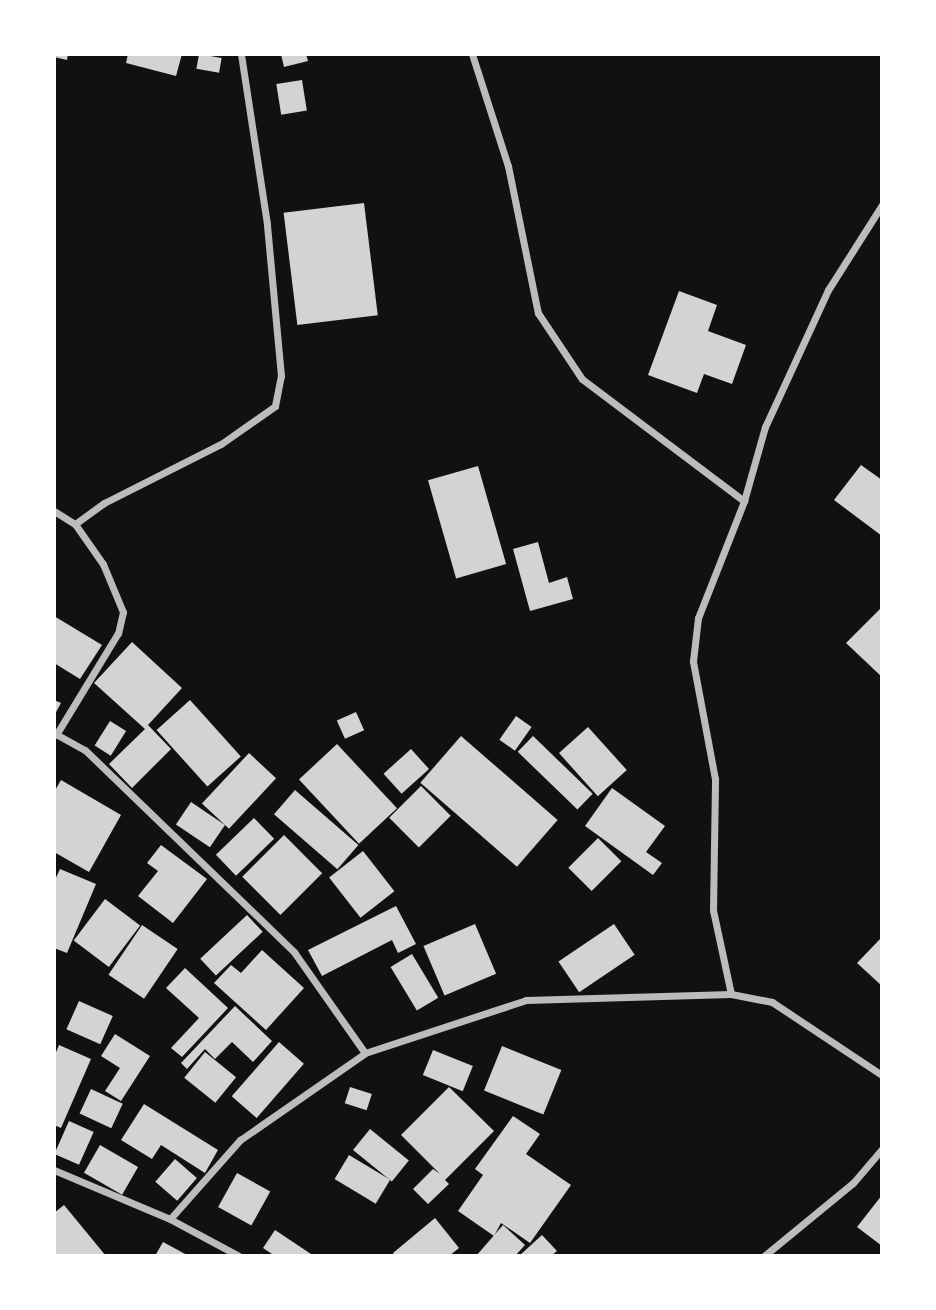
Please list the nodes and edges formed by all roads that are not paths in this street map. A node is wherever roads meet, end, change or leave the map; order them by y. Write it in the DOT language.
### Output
graph roads {
  1 [pos="241,54"];
  2 [pos="472,54"];
  3 [pos="882,205"];
  4 [pos="744,502"];
  5 [pos="54,511"];
  6 [pos="75,524"];
  7 [pos="55,734"];
  8 [pos="732,994"];
  9 [pos="365,1053"];
  10 [pos="882,1075"];
  11 [pos="882,1149"];
  12 [pos="54,1170"];
  13 [pos="170,1219"];
  14 [pos="239,1256"];
  15 [pos="764,1256"];
  1 -- 6 [label="street"];
  2 -- 4 [label="street"];
  3 -- 4 [label="street"];
  4 -- 8 [label="street"];
  5 -- 6 [label="street"];
  6 -- 7 [label="street"];
  7 -- 9 [label="street"];
  8 -- 9 [label="street"];
  8 -- 10 [label="street"];
  9 -- 13 [label="street"];
  11 -- 15 [label="street"];
  12 -- 13 [label="street"];
  13 -- 14 [label="street"];
}
